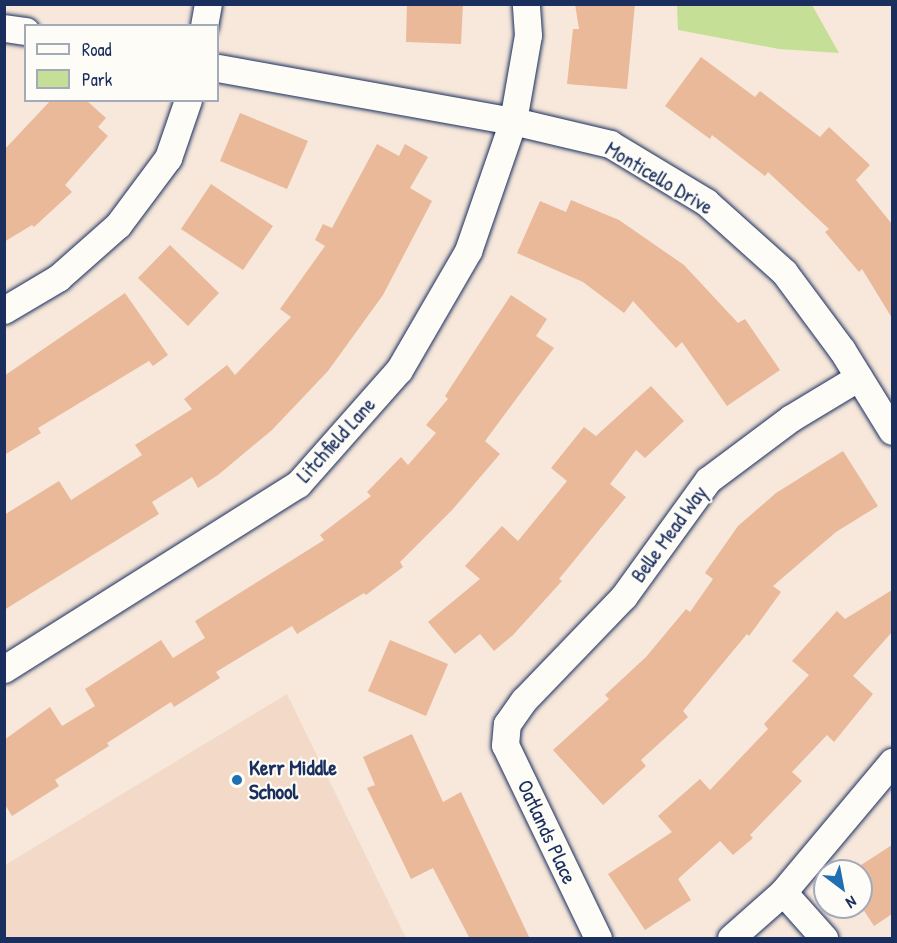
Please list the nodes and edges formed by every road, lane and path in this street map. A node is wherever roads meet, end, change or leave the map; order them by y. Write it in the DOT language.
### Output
graph roads {
  1 [pos="208,4"];
  2 [pos="526,4"];
  3 [pos="204,24"];
  4 [pos="4,28"];
  5 [pos="24,31"];
  6 [pos="219,68"];
  7 [pos="187,102"];
  8 [pos="513,121"];
  9 [pos="4,310"];
  10 [pos="859,377"];
  11 [pos="892,431"];
  12 [pos="4,669"];
  13 [pos="507,724"];
  14 [pos="892,762"];
  15 [pos="783,892"];
  16 [pos="598,939"];
  17 [pos="731,939"];
  18 [pos="824,939"];
  1 -- 3 [label="street"];
  2 -- 8 [label="street, Litchfield Lane"];
  4 -- 5 [label="street"];
  6 -- 8 [label="street, Monticello Drive"];
  7 -- 9 [label="street"];
  8 -- 10 [label="street, Monticello Drive"];
  8 -- 12 [label="street, Litchfield Lane"];
  10 -- 11 [label="street, Monticello Drive"];
  10 -- 13 [label="street, Belle Mead Way"];
  13 -- 16 [label="street, Oatlands Place"];
  14 -- 15 [label="street"];
  15 -- 17 [label="street"];
  15 -- 18 [label="street"];
}
